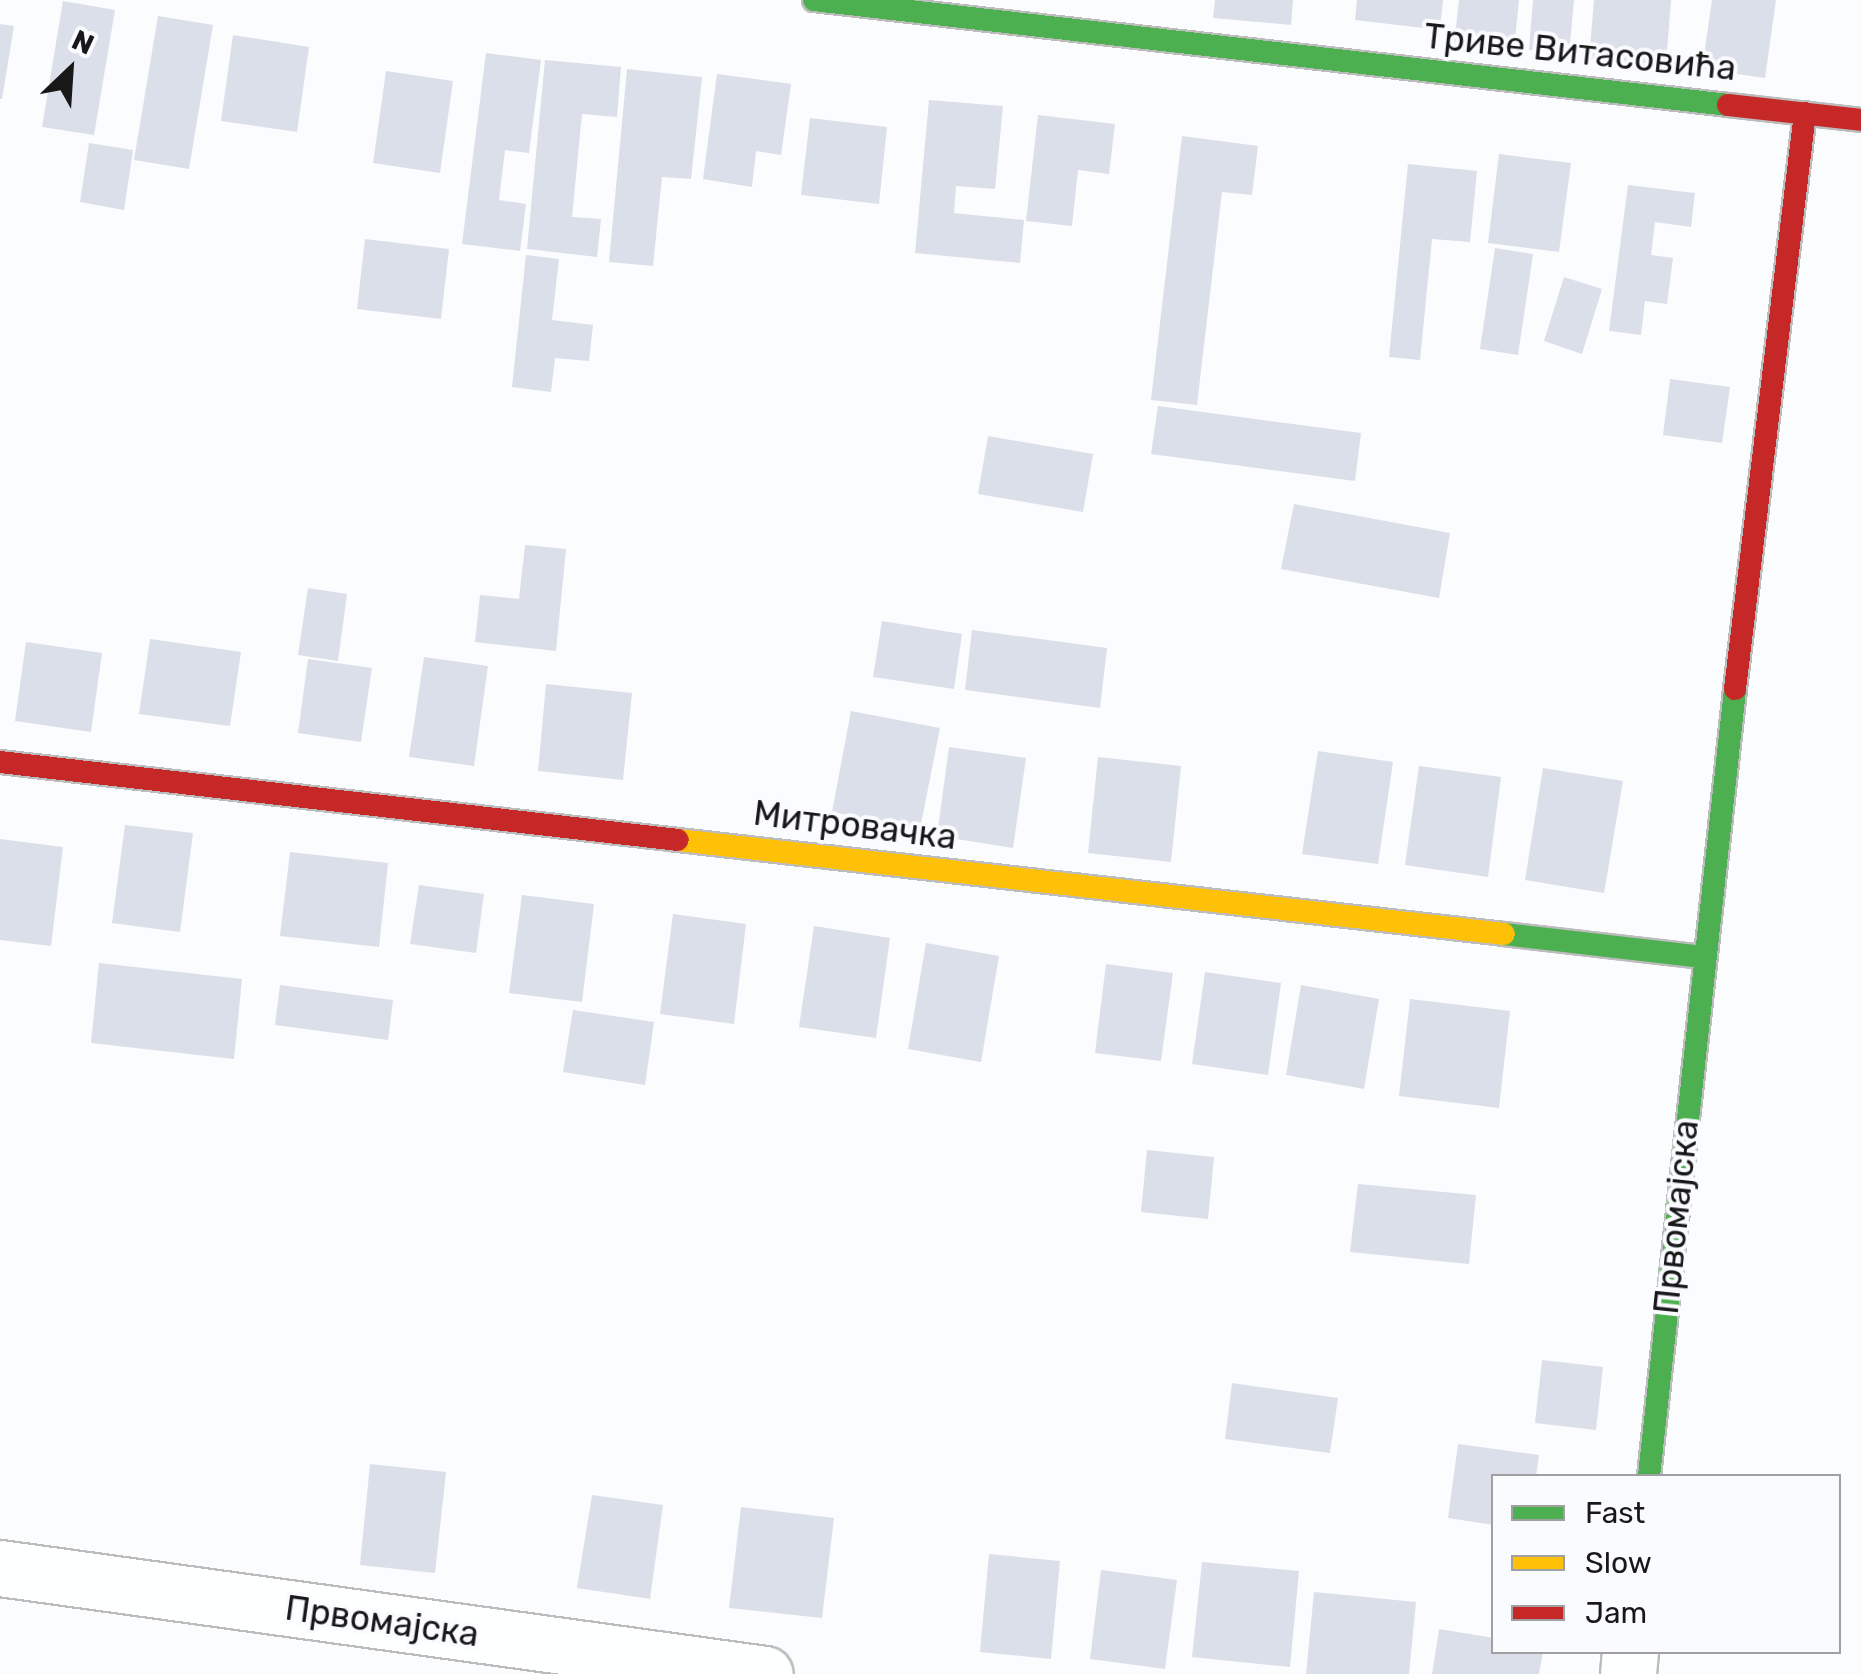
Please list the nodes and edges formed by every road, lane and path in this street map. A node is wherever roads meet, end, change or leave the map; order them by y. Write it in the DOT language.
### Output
graph roads {
  1 [pos="814,0"];
  2 [pos="1805,113"];
  3 [pos="1861,120"];
  4 [pos="0,762"];
  5 [pos="1703,957"];
  6 [pos="1649,1474"];
  7 [pos="0,1568"];
  8 [pos="765,1674"];
  1 -- 2 [label="street, Триве Витасовића"];
  2 -- 3 [label="street, Триве Витасовића"];
  2 -- 5 [label="street, Првомајска"];
  4 -- 5 [label="street, Митровачка"];
  5 -- 6 [label="street, Првомајска"];
  7 -- 8 [label="street, Првомајска"];
}
